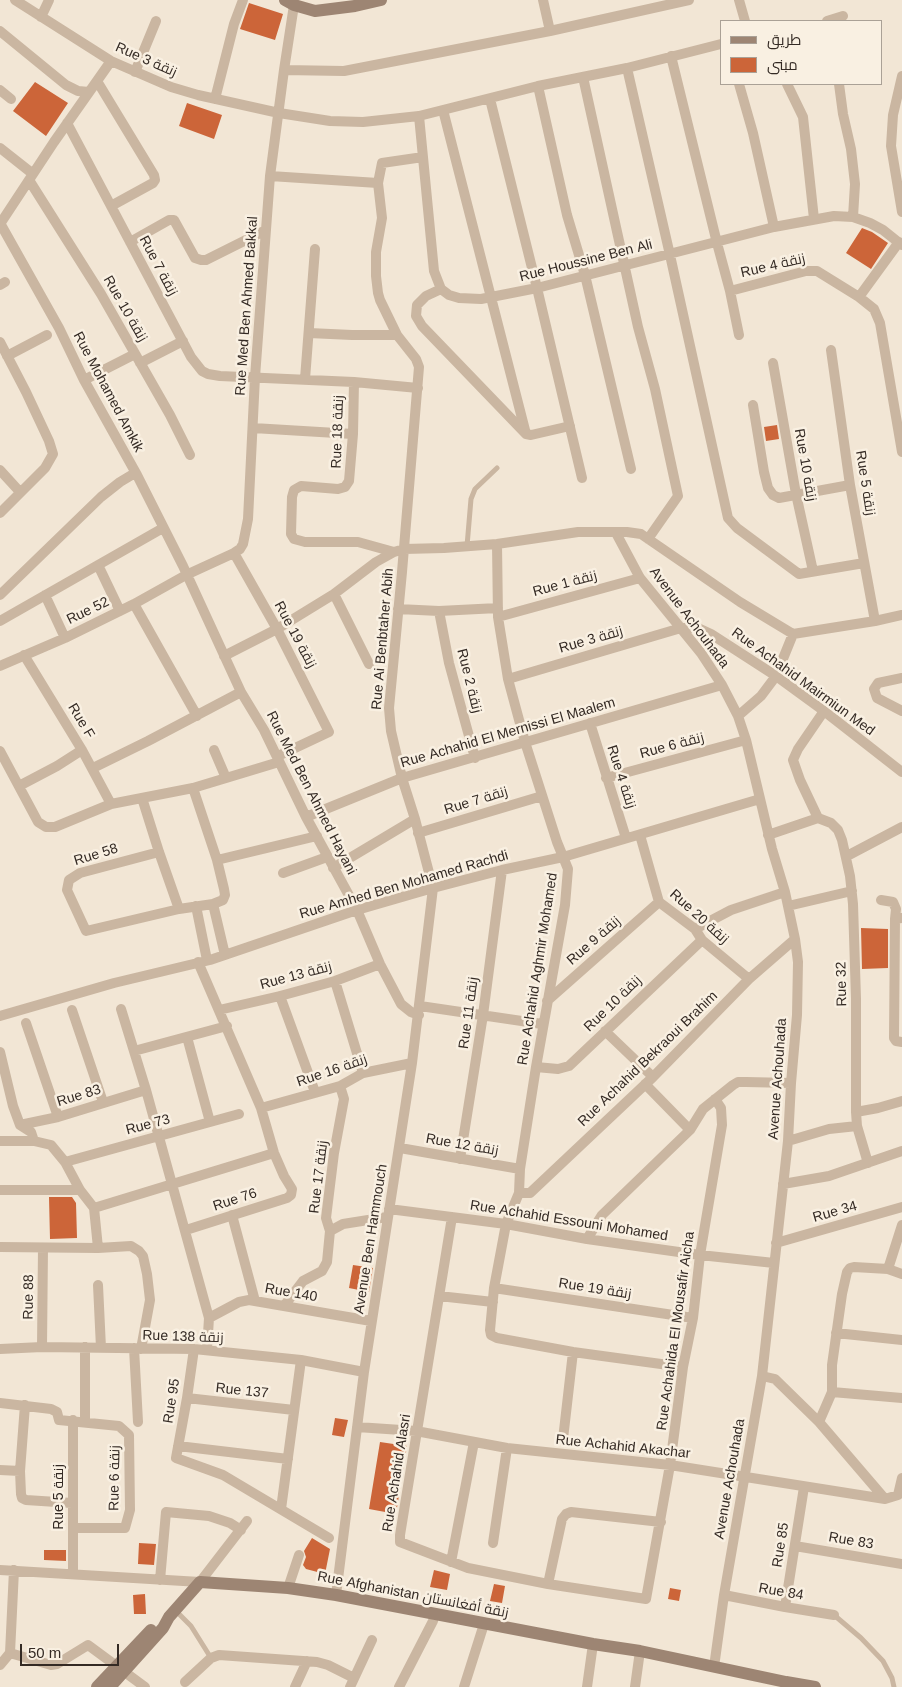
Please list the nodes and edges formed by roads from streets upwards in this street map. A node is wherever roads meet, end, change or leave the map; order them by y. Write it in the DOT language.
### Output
graph roads {
  1 [pos="15,0"];
  2 [pos="49,0"];
  3 [pos="243,0"];
  4 [pos="381,0"];
  5 [pos="543,0"];
  6 [pos="690,0"];
  7 [pos="740,0"];
  8 [pos="292,2"];
  9 [pos="843,16"];
  10 [pos="41,17"];
  11 [pos="745,20"];
  12 [pos="833,20"];
  13 [pos="156,21"];
  14 [pos="0,31"];
  15 [pos="550,31"];
  16 [pos="720,44"];
  17 [pos="671,56"];
  18 [pos="111,61"];
  19 [pos="627,68"];
  20 [pos="284,70"];
  21 [pos="135,72"];
  22 [pos="902,76"];
  23 [pos="583,77"];
  24 [pos="97,81"];
  25 [pos="739,85"];
  26 [pos="787,85"];
  27 [pos="839,85"];
  28 [pos="538,86"];
  29 [pos="0,90"];
  30 [pos="89,92"];
  31 [pos="11,99"];
  32 [pos="215,99"];
  33 [pos="490,99"];
  34 [pos="443,110"];
  35 [pos="278,113"];
  36 [pos="419,116"];
  37 [pos="67,123"];
  38 [pos="0,148"];
  39 [pos="423,157"];
  40 [pos="270,176"];
  41 [pos="31,177"];
  42 [pos="378,183"];
  43 [pos="111,206"];
  44 [pos="902,212"];
  45 [pos="853,217"];
  46 [pos="814,219"];
  47 [pos="0,223"];
  48 [pos="774,228"];
  49 [pos="266,230"];
  50 [pos="130,242"];
  51 [pos="717,243"];
  52 [pos="901,244"];
  53 [pos="315,249"];
  54 [pos="670,255"];
  55 [pos="626,266"];
  56 [pos="584,275"];
  57 [pos="537,288"];
  58 [pos="441,289"];
  59 [pos="730,290"];
  60 [pos="491,297"];
  61 [pos="859,297"];
  62 [pos="308,333"];
  63 [pos="739,335"];
  64 [pos="46,336"];
  65 [pos="398,336"];
  66 [pos="183,341"];
  67 [pos="0,342"];
  68 [pos="831,350"];
  69 [pos="7,356"];
  70 [pos="138,359"];
  71 [pos="773,363"];
  72 [pos="255,377"];
  73 [pos="305,379"];
  74 [pos="84,380"];
  75 [pos="354,382"];
  76 [pos="418,388"];
  77 [pos="753,405"];
  78 [pos="570,426"];
  79 [pos="253,428"];
  80 [pos="353,434"];
  81 [pos="526,434"];
  82 [pos="902,452"];
  83 [pos="190,455"];
  84 [pos="631,469"];
  85 [pos="0,470"];
  86 [pos="136,473"];
  87 [pos="582,478"];
  88 [pos="850,485"];
  89 [pos="20,492"];
  90 [pos="796,494"];
  91 [pos="0,513"];
  92 [pos="163,528"];
  93 [pos="616,533"];
  94 [pos="648,538"];
  95 [pos="497,544"];
  96 [pos="399,550"];
  97 [pos="234,553"];
  98 [pos="864,563"];
  99 [pos="98,565"];
  100 [pos="813,571"];
  101 [pos="186,576"];
  102 [pos="640,578"];
  103 [pos="334,594"];
  104 [pos="0,595"];
  105 [pos="45,595"];
  106 [pos="134,604"];
  107 [pos="398,609"];
  108 [pos="439,610"];
  109 [pos="120,611"];
  110 [pos="498,613"];
  111 [pos="902,615"];
  112 [pos="0,621"];
  113 [pos="875,621"];
  114 [pos="681,628"];
  115 [pos="277,629"];
  116 [pos="794,634"];
  117 [pos="65,638"];
  118 [pos="24,654"];
  119 [pos="224,656"];
  120 [pos="369,664"];
  121 [pos="0,666"];
  122 [pos="776,676"];
  123 [pos="902,678"];
  124 [pos="508,679"];
  125 [pos="722,685"];
  126 [pos="241,692"];
  127 [pos="824,711"];
  128 [pos="902,711"];
  129 [pos="197,716"];
  130 [pos="738,716"];
  131 [pos="590,723"];
  132 [pos="746,740"];
  133 [pos="525,742"];
  134 [pos="0,750"];
  135 [pos="82,750"];
  136 [pos="214,750"];
  137 [pos="475,758"];
  138 [pos="278,759"];
  139 [pos="93,768"];
  140 [pos="902,772"];
  141 [pos="226,778"];
  142 [pos="402,778"];
  143 [pos="606,778"];
  144 [pos="19,786"];
  145 [pos="193,788"];
  146 [pos="542,796"];
  147 [pos="142,798"];
  148 [pos="760,799"];
  149 [pos="111,804"];
  150 [pos="306,817"];
  151 [pos="818,818"];
  152 [pos="415,819"];
  153 [pos="902,827"];
  154 [pos="418,833"];
  155 [pos="640,835"];
  156 [pos="768,835"];
  157 [pos="317,836"];
  158 [pos="626,838"];
  159 [pos="159,852"];
  160 [pos="846,856"];
  161 [pos="327,857"];
  162 [pos="563,857"];
  163 [pos="217,860"];
  164 [pos="333,868"];
  165 [pos="502,870"];
  166 [pos="283,873"];
  167 [pos="433,888"];
  168 [pos="852,891"];
  169 [pos="785,892"];
  170 [pos="881,900"];
  171 [pos="659,902"];
  172 [pos="213,904"];
  173 [pos="196,906"];
  174 [pos="788,906"];
  175 [pos="179,909"];
  176 [pos="357,910"];
  177 [pos="898,918"];
  178 [pos="695,929"];
  179 [pos="795,939"];
  180 [pos="702,940"];
  181 [pos="225,955"];
  182 [pos="203,961"];
  183 [pos="380,964"];
  184 [pos="750,979"];
  185 [pos="335,980"];
  186 [pos="280,996"];
  187 [pos="547,1001"];
  188 [pos="121,1009"];
  189 [pos="72,1010"];
  190 [pos="218,1010"];
  191 [pos="419,1011"];
  192 [pos="483,1015"];
  193 [pos="0,1016"];
  194 [pos="26,1023"];
  195 [pos="542,1024"];
  196 [pos="226,1026"];
  197 [pos="605,1031"];
  198 [pos="186,1037"];
  199 [pos="902,1042"];
  200 [pos="134,1051"];
  201 [pos="0,1052"];
  202 [pos="412,1063"];
  203 [pos="536,1067"];
  204 [pos="364,1073"];
  205 [pos="649,1081"];
  206 [pos="791,1083"];
  207 [pos="340,1086"];
  208 [pos="146,1090"];
  209 [pos="316,1092"];
  210 [pos="715,1099"];
  211 [pos="902,1101"];
  212 [pos="103,1102"];
  213 [pos="261,1108"];
  214 [pos="856,1112"];
  215 [pos="239,1114"];
  216 [pos="58,1117"];
  217 [pos="210,1122"];
  218 [pos="20,1125"];
  219 [pos="858,1126"];
  220 [pos="690,1130"];
  221 [pos="158,1136"];
  222 [pos="0,1141"];
  223 [pos="34,1141"];
  224 [pos="788,1141"];
  225 [pos="400,1148"];
  226 [pos="902,1151"];
  227 [pos="274,1153"];
  228 [pos="460,1159"];
  229 [pos="64,1162"];
  230 [pos="868,1163"];
  231 [pos="520,1169"];
  232 [pos="172,1183"];
  233 [pos="783,1184"];
  234 [pos="0,1190"];
  235 [pos="80,1190"];
  236 [pos="519,1193"];
  237 [pos="902,1207"];
  238 [pos="94,1208"];
  239 [pos="388,1213"];
  240 [pos="232,1215"];
  241 [pos="452,1217"];
  242 [pos="506,1224"];
  243 [pos="902,1225"];
  244 [pos="186,1230"];
  245 [pos="330,1231"];
  246 [pos="587,1239"];
  247 [pos="776,1243"];
  248 [pos="0,1247"];
  249 [pos="43,1248"];
  250 [pos="98,1248"];
  251 [pos="700,1255"];
  252 [pos="774,1263"];
  253 [pos="888,1269"];
  254 [pos="902,1274"];
  255 [pos="98,1285"];
  256 [pos="494,1288"];
  257 [pos="439,1296"];
  258 [pos="255,1300"];
  259 [pos="493,1302"];
  260 [pos="284,1306"];
  261 [pos="210,1318"];
  262 [pos="693,1318"];
  263 [pos="371,1321"];
  264 [pos="836,1333"];
  265 [pos="902,1340"];
  266 [pos="42,1347"];
  267 [pos="86,1347"];
  268 [pos="100,1348"];
  269 [pos="138,1348"];
  270 [pos="0,1349"];
  271 [pos="194,1349"];
  272 [pos="207,1350"];
  273 [pos="573,1352"];
  274 [pos="301,1360"];
  275 [pos="684,1368"];
  276 [pos="364,1372"];
  277 [pos="762,1376"];
  278 [pos="832,1392"];
  279 [pos="187,1398"];
  280 [pos="902,1398"];
  281 [pos="0,1403"];
  282 [pos="25,1405"];
  283 [pos="294,1410"];
  284 [pos="73,1420"];
  285 [pos="85,1421"];
  286 [pos="138,1422"];
  287 [pos="819,1422"];
  288 [pos="357,1427"];
  289 [pos="416,1431"];
  290 [pos="563,1439"];
  291 [pos="474,1442"];
  292 [pos="178,1446"];
  293 [pos="507,1448"];
  294 [pos="288,1459"];
  295 [pos="670,1465"];
  296 [pos="0,1470"];
  297 [pos="20,1472"];
  298 [pos="744,1476"];
  299 [pos="902,1478"];
  300 [pos="804,1487"];
  301 [pos="885,1499"];
  302 [pos="900,1499"];
  303 [pos="72,1503"];
  304 [pos="281,1509"];
  305 [pos="661,1522"];
  306 [pos="73,1528"];
  307 [pos="329,1538"];
  308 [pos="493,1544"];
  309 [pos="795,1546"];
  310 [pos="299,1555"];
  311 [pos="451,1562"];
  312 [pos="902,1564"];
  313 [pos="0,1570"];
  314 [pos="14,1570"];
  315 [pos="73,1574"];
  316 [pos="160,1580"];
  317 [pos="200,1582"];
  318 [pos="548,1584"];
  319 [pos="288,1588"];
  320 [pos="336,1595"];
  321 [pos="724,1595"];
  322 [pos="646,1599"];
  323 [pos="785,1607"];
  324 [pos="435,1614"];
  325 [pos="834,1615"];
  326 [pos="484,1624"];
  327 [pos="372,1640"];
  328 [pos="593,1644"];
  329 [pos="640,1651"];
  330 [pos="10,1653"];
  331 [pos="307,1661"];
  332 [pos="0,1665"];
  333 [pos="714,1667"];
  334 [pos="120,1668"];
  335 [pos="185,1682"];
  336 [pos="352,1683"];
  337 [pos="786,1685"];
  338 [pos="96,1687"];
  339 [pos="110,1687"];
  340 [pos="145,1687"];
  341 [pos="294,1687"];
  342 [pos="399,1687"];
  343 [pos="464,1687"];
  344 [pos="587,1687"];
  345 [pos="635,1687"];
  346 [pos="815,1687"];
  1 -- 10 [label="street, Rue 3 زنقة"];
  2 -- 10 [label="street"];
  3 -- 32 [label="street"];
  4 -- 8 [label="street"];
  5 -- 15 [label="street"];
  6 -- 15 [label="street"];
  7 -- 11 [label="street"];
  8 -- 20 [label="street, Rue Med Ben Ahmed Bakkal"];
  9 -- 12 [label="street"];
  10 -- 18 [label="street, Rue 3 زنقة"];
  13 -- 21 [label="street"];
  14 -- 30 [label="street"];
  15 -- 20 [label="street"];
  16 -- 17 [label="street, Rue 3 زنقة"];
  17 -- 19 [label="street, Rue 3 زنقة"];
  17 -- 51 [label="street"];
  18 -- 21 [label="street, Rue 3 زنقة"];
  18 -- 24 [label="street, Rue Mohamed Amkik"];
  19 -- 23 [label="street, Rue 3 زنقة"];
  19 -- 54 [label="street"];
  20 -- 35 [label="street, Rue Med Ben Ahmed Bakkal"];
  21 -- 32 [label="street, Rue 3 زنقة"];
  22 -- 44 [label="street"];
  23 -- 28 [label="street, Rue 3 زنقة"];
  23 -- 55 [label="street"];
  24 -- 30 [label="street, Rue Mohamed Amkik"];
  24 -- 43 [label="street"];
  25 -- 48 [label="street"];
  26 -- 46 [label="street"];
  27 -- 45 [label="street"];
  28 -- 33 [label="street, Rue 3 زنقة"];
  28 -- 56 [label="street"];
  29 -- 31 [label="street"];
  30 -- 37 [label="street, Rue Mohamed Amkik"];
  32 -- 35 [label="street, Rue 3 زنقة"];
  33 -- 34 [label="street, Rue 3 زنقة"];
  33 -- 57 [label="street"];
  34 -- 36 [label="street, Rue 3 زنقة"];
  34 -- 60 [label="street"];
  35 -- 36 [label="street, Rue 3 زنقة"];
  35 -- 40 [label="street, Rue Med Ben Ahmed Bakkal"];
  36 -- 39 [label="street"];
  37 -- 41 [label="street, Rue Mohamed Amkik"];
  37 -- 43 [label="street, Rue 7 زنقة"];
  38 -- 41 [label="street"];
  39 -- 42 [label="street"];
  39 -- 58 [label="street"];
  40 -- 42 [label="street"];
  40 -- 49 [label="street, Rue Med Ben Ahmed Bakkal"];
  41 -- 47 [label="street, Rue Mohamed Amkik"];
  41 -- 70 [label="street, Rue 10 زنقة"];
  42 -- 65 [label="street, Rue Ai Benbtaher Abih"];
  43 -- 50 [label="street, Rue 7 زنقة"];
  45 -- 46 [label="street, Rue Houssine Ben Ali"];
  45 -- 52 [label="street, Rue Houssine Ben Ali"];
  46 -- 48 [label="street, Rue Houssine Ben Ali"];
  47 -- 74 [label="street, Rue Mohamed Amkik"];
  48 -- 51 [label="street, Rue Houssine Ben Ali"];
  49 -- 50 [label="street"];
  49 -- 72 [label="street, Rue Med Ben Ahmed Bakkal"];
  50 -- 66 [label="street, Rue 7 زنقة"];
  51 -- 54 [label="street, Rue Houssine Ben Ali"];
  51 -- 59 [label="street"];
  52 -- 61 [label="street"];
  53 -- 62 [label="street"];
  54 -- 55 [label="street, Rue Houssine Ben Ali"];
  54 -- 100 [label="street"];
  55 -- 56 [label="street, Rue Houssine Ben Ali"];
  55 -- 94 [label="street"];
  56 -- 57 [label="street, Rue Houssine Ben Ali"];
  56 -- 84 [label="street"];
  57 -- 60 [label="street, Rue Houssine Ben Ali"];
  57 -- 78 [label="street"];
  58 -- 60 [label="street, Rue Houssine Ben Ali"];
  58 -- 81 [label="street"];
  59 -- 61 [label="street, Rue 4 زنقة"];
  59 -- 63 [label="street"];
  60 -- 81 [label="street"];
  61 -- 82 [label="street, Rue 4 زنقة"];
  62 -- 65 [label="street"];
  62 -- 73 [label="street"];
  64 -- 69 [label="street"];
  65 -- 76 [label="street, Rue Ai Benbtaher Abih"];
  66 -- 70 [label="street"];
  66 -- 72 [label="street, Rue 7 زنقة"];
  67 -- 69 [label="street"];
  68 -- 88 [label="street, Rue 5 زنقة"];
  69 -- 89 [label="street"];
  70 -- 74 [label="street"];
  70 -- 83 [label="street, Rue 10 زنقة"];
  71 -- 90 [label="street, Rue 10 زنقة"];
  72 -- 73 [label="street, Rue 7 زنقة"];
  72 -- 79 [label="street, Rue Med Ben Ahmed Bakkal"];
  73 -- 75 [label="street, Rue 7 زنقة"];
  74 -- 86 [label="street, Rue Mohamed Amkik"];
  75 -- 76 [label="street, Rue 7 زنقة"];
  75 -- 80 [label="street, Rue 18 زنقة"];
  76 -- 96 [label="street, Rue Ai Benbtaher Abih"];
  77 -- 90 [label="street"];
  78 -- 81 [label="street"];
  78 -- 87 [label="street"];
  79 -- 80 [label="street"];
  79 -- 97 [label="street, Rue Med Ben Ahmed Bakkal"];
  80 -- 96 [label="street, Rue 18 زنقة"];
  85 -- 89 [label="street"];
  86 -- 92 [label="street, Rue Mohamed Amkik"];
  86 -- 104 [label="street"];
  88 -- 90 [label="street"];
  88 -- 98 [label="street, Rue 5 زنقة"];
  89 -- 91 [label="street"];
  90 -- 100 [label="street, Rue 10 زنقة"];
  92 -- 99 [label="street"];
  92 -- 101 [label="street, Rue Mohamed Amkik"];
  93 -- 94 [label="street"];
  93 -- 95 [label="street"];
  93 -- 102 [label="street, Avenue Achouhada"];
  94 -- 116 [label="street"];
  95 -- 96 [label="street"];
  95 -- 110 [label="street, Rue Achahid Aghmir Mohamed"];
  96 -- 103 [label="street"];
  96 -- 107 [label="street, Rue Ai Benbtaher Abih"];
  97 -- 101 [label="street"];
  97 -- 115 [label="street, Rue 19 زنقة"];
  98 -- 100 [label="street"];
  98 -- 113 [label="street, Rue 5 زنقة"];
  99 -- 105 [label="street"];
  99 -- 109 [label="street"];
  101 -- 106 [label="street, Rue 52"];
  101 -- 119 [label="street, Rue Med Ben Ahmed Hayani"];
  102 -- 110 [label="street, Rue 1 زنقة"];
  102 -- 114 [label="street, Avenue Achouhada"];
  103 -- 115 [label="street"];
  103 -- 120 [label="street"];
  105 -- 112 [label="street"];
  105 -- 117 [label="street"];
  106 -- 109 [label="street, Rue 52"];
  106 -- 129 [label="street"];
  107 -- 108 [label="street, Rue 1 زنقة"];
  107 -- 142 [label="street, Rue Ai Benbtaher Abih"];
  108 -- 110 [label="street, Rue 1 زنقة"];
  108 -- 137 [label="street, Rue 2 زنقة"];
  109 -- 117 [label="street, Rue 52"];
  110 -- 124 [label="street, Rue Achahid Aghmir Mohamed"];
  111 -- 113 [label="street"];
  113 -- 116 [label="street"];
  114 -- 122 [label="street, Rue Achahid Mairmiun Med"];
  114 -- 124 [label="street, Rue 3 زنقة"];
  114 -- 125 [label="street, Avenue Achouhada"];
  115 -- 119 [label="street"];
  115 -- 138 [label="street, Rue 19 زنقة"];
  116 -- 122 [label="street"];
  117 -- 118 [label="street, Rue 52"];
  118 -- 121 [label="street, Rue 52"];
  118 -- 135 [label="street, Rue F"];
  119 -- 126 [label="street, Rue Med Ben Ahmed Hayani"];
  122 -- 127 [label="street, Rue Achahid Mairmiun Med"];
  122 -- 130 [label="street"];
  123 -- 128 [label="street"];
  124 -- 133 [label="street, Rue Achahid Aghmir Mohamed"];
  125 -- 130 [label="street, Avenue Achouhada"];
  125 -- 131 [label="street, Rue Achahid El Mernissi El Maalem"];
  126 -- 129 [label="street"];
  126 -- 138 [label="street, Rue Med Ben Ahmed Hayani"];
  127 -- 140 [label="street, Rue Achahid Mairmiun Med"];
  127 -- 151 [label="street"];
  129 -- 139 [label="street"];
  130 -- 132 [label="street, Avenue Achouhada"];
  131 -- 133 [label="street, Rue Achahid El Mernissi El Maalem"];
  131 -- 143 [label="street, Rue 4 زنقة"];
  132 -- 143 [label="street, Rue 6 زنقة"];
  132 -- 148 [label="street, Avenue Achouhada"];
  133 -- 137 [label="street, Rue Achahid El Mernissi El Maalem"];
  133 -- 146 [label="street, Rue Achahid Aghmir Mohamed"];
  134 -- 144 [label="street"];
  135 -- 139 [label="street, Rue F"];
  135 -- 144 [label="street"];
  136 -- 141 [label="street"];
  137 -- 142 [label="street, Rue Achahid El Mernissi El Maalem"];
  138 -- 141 [label="street"];
  138 -- 150 [label="street, Rue Med Ben Ahmed Hayani"];
  139 -- 149 [label="street, Rue F"];
  141 -- 145 [label="street"];
  142 -- 150 [label="street, Rue Achahid El Mernissi El Maalem"];
  142 -- 152 [label="street, Rue Ai Benbtaher Abih"];
  143 -- 158 [label="street, Rue 4 زنقة"];
  144 -- 149 [label="street"];
  145 -- 147 [label="street"];
  145 -- 163 [label="street"];
  146 -- 154 [label="street, Rue 7 زنقة"];
  146 -- 162 [label="street, Rue Achahid Aghmir Mohamed"];
  147 -- 149 [label="street"];
  147 -- 159 [label="street"];
  148 -- 155 [label="street, Rue Amhed Ben Mohamed Rachdi"];
  148 -- 156 [label="street, Avenue Achouhada"];
  150 -- 157 [label="street, Rue Med Ben Ahmed Hayani"];
  151 -- 156 [label="street"];
  151 -- 160 [label="street, Rue 32"];
  152 -- 154 [label="street, Rue Ai Benbtaher Abih"];
  152 -- 164 [label="street"];
  153 -- 160 [label="street"];
  154 -- 167 [label="street, Rue Ai Benbtaher Abih"];
  155 -- 158 [label="street, Rue Amhed Ben Mohamed Rachdi"];
  155 -- 171 [label="street, Rue 20 زنقة"];
  156 -- 169 [label="street, Avenue Achouhada"];
  157 -- 161 [label="street, Rue Med Ben Ahmed Hayani"];
  157 -- 163 [label="street"];
  158 -- 162 [label="street, Rue Amhed Ben Mohamed Rachdi"];
  159 -- 175 [label="street"];
  159 -- 175 [label="street, Rue 58"];
  160 -- 168 [label="street, Rue 32"];
  161 -- 164 [label="street, Rue Med Ben Ahmed Hayani"];
  161 -- 166 [label="street"];
  162 -- 165 [label="street, Rue Amhed Ben Mohamed Rachdi"];
  162 -- 187 [label="street, Rue Achahid Aghmir Mohamed"];
  163 -- 172 [label="street"];
  164 -- 176 [label="street, Rue Med Ben Ahmed Hayani"];
  165 -- 167 [label="street, Rue Amhed Ben Mohamed Rachdi"];
  165 -- 192 [label="street, Rue 11 زنقة"];
  167 -- 176 [label="street, Rue Amhed Ben Mohamed Rachdi"];
  167 -- 191 [label="street, Avenue Ben Hammouch"];
  168 -- 174 [label="street"];
  168 -- 214 [label="street, Rue 32"];
  169 -- 174 [label="street, Avenue Achouhada"];
  169 -- 178 [label="street"];
  170 -- 177 [label="street"];
  171 -- 178 [label="street, Rue 20 زنقة"];
  171 -- 187 [label="street, Rue 9 زنقة"];
  172 -- 173 [label="street"];
  172 -- 181 [label="street"];
  173 -- 175 [label="street"];
  173 -- 182 [label="street"];
  174 -- 179 [label="street, Avenue Achouhada"];
  176 -- 181 [label="street, Rue Amhed Ben Mohamed Rachdi"];
  176 -- 183 [label="street, Rue Med Ben Ahmed Hayani"];
  177 -- 199 [label="street"];
  178 -- 180 [label="street, Rue 20 زنقة"];
  179 -- 184 [label="street, Rue Achahid Bekraoui Brahim"];
  179 -- 206 [label="street, Avenue Achouhada"];
  180 -- 184 [label="street, Rue 20 زنقة"];
  180 -- 197 [label="street, Rue 10 زنقة"];
  181 -- 182 [label="street, Rue Amhed Ben Mohamed Rachdi"];
  182 -- 190 [label="street"];
  182 -- 193 [label="street, Rue Amhed Ben Mohamed Rachdi"];
  183 -- 185 [label="street, Rue 13 زنقة"];
  183 -- 191 [label="street, Rue Med Ben Ahmed Hayani"];
  184 -- 205 [label="street, Rue Achahid Bekraoui Brahim"];
  185 -- 186 [label="street, Rue 13 زنقة"];
  185 -- 204 [label="street"];
  186 -- 190 [label="street, Rue 13 زنقة"];
  186 -- 209 [label="street"];
  187 -- 195 [label="street, Rue Achahid Aghmir Mohamed"];
  188 -- 200 [label="street"];
  189 -- 212 [label="street"];
  190 -- 196 [label="street"];
  191 -- 192 [label="street"];
  191 -- 202 [label="street, Avenue Ben Hammouch"];
  192 -- 195 [label="street"];
  192 -- 228 [label="street, Rue 11 زنقة"];
  194 -- 216 [label="street"];
  195 -- 203 [label="street, Rue Achahid Aghmir Mohamed"];
  196 -- 198 [label="street"];
  196 -- 213 [label="street"];
  197 -- 203 [label="street, Rue 10 زنقة"];
  197 -- 205 [label="street"];
  198 -- 200 [label="street"];
  198 -- 217 [label="street"];
  200 -- 208 [label="street"];
  201 -- 218 [label="street"];
  202 -- 204 [label="street, Rue 16 زنقة"];
  202 -- 225 [label="street, Avenue Ben Hammouch"];
  203 -- 231 [label="street, Rue Achahid Aghmir Mohamed"];
  204 -- 207 [label="street, Rue 16 زنقة"];
  205 -- 220 [label="street"];
  205 -- 236 [label="street, Rue Achahid Bekraoui Brahim"];
  206 -- 210 [label="street"];
  206 -- 224 [label="street, Avenue Achouhada"];
  207 -- 209 [label="street, Rue 16 زنقة"];
  207 -- 245 [label="street, Rue 17 زنقة"];
  208 -- 212 [label="street, Rue 83"];
  208 -- 221 [label="street"];
  209 -- 213 [label="street, Rue 16 زنقة"];
  210 -- 220 [label="street"];
  210 -- 251 [label="street, Rue Achahida El Mousafir Aicha"];
  211 -- 214 [label="street"];
  212 -- 216 [label="street, Rue 83"];
  213 -- 227 [label="street"];
  214 -- 219 [label="street, Rue 32"];
  215 -- 217 [label="street, Rue 73"];
  216 -- 218 [label="street, Rue 83"];
  217 -- 221 [label="street, Rue 73"];
  218 -- 223 [label="street"];
  219 -- 224 [label="street"];
  219 -- 230 [label="street, Rue 32"];
  220 -- 246 [label="street"];
  221 -- 229 [label="street, Rue 73"];
  221 -- 232 [label="street"];
  222 -- 223 [label="street"];
  223 -- 229 [label="street"];
  224 -- 233 [label="street, Avenue Achouhada"];
  225 -- 228 [label="street, Rue 12 زنقة"];
  225 -- 239 [label="street, Avenue Ben Hammouch"];
  226 -- 230 [label="street"];
  227 -- 232 [label="street"];
  227 -- 240 [label="street, Rue 76"];
  228 -- 231 [label="street, Rue 12 زنقة"];
  229 -- 235 [label="street"];
  230 -- 233 [label="street"];
  231 -- 236 [label="street, Rue Achahid Aghmir Mohamed"];
  232 -- 238 [label="street"];
  232 -- 244 [label="street"];
  233 -- 247 [label="street, Avenue Achouhada"];
  234 -- 235 [label="street"];
  235 -- 238 [label="street"];
  236 -- 242 [label="street, Rue Achahid Aghmir Mohamed"];
  237 -- 247 [label="street, Rue 34"];
  238 -- 250 [label="street"];
  239 -- 241 [label="street, Rue Achahid Essouni Mohamed"];
  239 -- 245 [label="street, Rue Achahid Essouni Mohamed"];
  239 -- 263 [label="street, Avenue Ben Hammouch"];
  240 -- 244 [label="street, Rue 76"];
  240 -- 258 [label="street"];
  241 -- 242 [label="street, Rue Achahid Essouni Mohamed"];
  241 -- 257 [label="street, Rue Achahid Alasri"];
  242 -- 246 [label="street, Rue Achahid Essouni Mohamed"];
  242 -- 256 [label="street, Rue Achahid Aghmir Mohamed"];
  243 -- 253 [label="street"];
  244 -- 261 [label="street"];
  245 -- 260 [label="street, Rue 17 زنقة"];
  246 -- 251 [label="street, Rue Achahid Essouni Mohamed"];
  247 -- 252 [label="street, Avenue Achouhada"];
  248 -- 249 [label="street"];
  249 -- 250 [label="street"];
  249 -- 266 [label="street, Rue 88"];
  250 -- 269 [label="street"];
  251 -- 252 [label="street, Rue Achahid Essouni Mohamed"];
  251 -- 262 [label="street, Rue Achahida El Mousafir Aicha"];
  252 -- 277 [label="street, Avenue Achouhada"];
  253 -- 254 [label="street"];
  253 -- 264 [label="street"];
  255 -- 268 [label="street"];
  256 -- 259 [label="street, Rue Achahid Aghmir Mohamed"];
  256 -- 262 [label="street, Rue 19 زنقة"];
  257 -- 259 [label="street"];
  257 -- 289 [label="street, Rue Achahid Alasri"];
  258 -- 260 [label="street, Rue 140"];
  258 -- 261 [label="street, Rue 140"];
  259 -- 273 [label="street, Rue Achahid Aghmir Mohamed"];
  260 -- 263 [label="street, Rue 140"];
  261 -- 272 [label="street"];
  262 -- 275 [label="street, Rue Achahida El Mousafir Aicha"];
  263 -- 276 [label="street, Avenue Ben Hammouch"];
  264 -- 265 [label="street"];
  264 -- 278 [label="street"];
  266 -- 267 [label="street, Rue 138 زنقة"];
  266 -- 270 [label="street, Rue 138 زنقة"];
  267 -- 268 [label="street, Rue 138 زنقة"];
  267 -- 285 [label="street"];
  268 -- 269 [label="street, Rue 138 زنقة"];
  269 -- 271 [label="street, Rue 138 زنقة"];
  269 -- 286 [label="street"];
  271 -- 272 [label="street, Rue 138 زنقة"];
  271 -- 279 [label="street, Rue 95"];
  272 -- 274 [label="street, Rue 138 زنقة"];
  273 -- 275 [label="street"];
  273 -- 290 [label="street"];
  274 -- 276 [label="street, Rue 138 زنقة"];
  274 -- 283 [label="street"];
  275 -- 295 [label="street, Rue Achahida El Mousafir Aicha"];
  276 -- 288 [label="street, Avenue Ben Hammouch"];
  277 -- 287 [label="street"];
  277 -- 298 [label="street, Avenue Achouhada"];
  278 -- 280 [label="street"];
  278 -- 287 [label="street"];
  279 -- 283 [label="street, Rue 137"];
  279 -- 292 [label="street, Rue 95"];
  281 -- 282 [label="street"];
  282 -- 284 [label="street"];
  282 -- 297 [label="street"];
  283 -- 294 [label="street"];
  284 -- 285 [label="street"];
  284 -- 303 [label="street, Rue 5 زنقة"];
  285 -- 306 [label="street, Rue 6 زنقة"];
  287 -- 301 [label="street"];
  288 -- 289 [label="street, Rue Achahid Akachar"];
  288 -- 320 [label="street, Avenue Ben Hammouch"];
  289 -- 291 [label="street, Rue Achahid Akachar"];
  289 -- 311 [label="street, Rue Achahid Alasri"];
  291 -- 293 [label="street, Rue Achahid Akachar"];
  291 -- 311 [label="street"];
  292 -- 294 [label="street"];
  292 -- 304 [label="street, Rue 95"];
  293 -- 295 [label="street, Rue Achahid Akachar"];
  293 -- 308 [label="street"];
  294 -- 304 [label="street"];
  295 -- 298 [label="street, Rue Achahid Akachar"];
  295 -- 305 [label="street, Rue Achahida El Mousafir Aicha"];
  296 -- 297 [label="street"];
  297 -- 303 [label="street"];
  298 -- 300 [label="street, Rue Achahid Akachar"];
  298 -- 321 [label="street, Avenue Achouhada"];
  299 -- 302 [label="street"];
  300 -- 301 [label="street, Rue Achahid Akachar"];
  300 -- 309 [label="street, Rue 85"];
  301 -- 302 [label="street, Rue Achahid Akachar"];
  303 -- 306 [label="street, Rue 5 زنقة"];
  304 -- 307 [label="street"];
  305 -- 318 [label="street"];
  305 -- 322 [label="street, Rue Achahida El Mousafir Aicha"];
  306 -- 315 [label="street, Rue 5 زنقة"];
  309 -- 312 [label="street, Rue 83"];
  309 -- 323 [label="street, Rue 85"];
  310 -- 319 [label="street"];
  311 -- 318 [label="street, Rue Achahid Alasri"];
  313 -- 314 [label="street, Rue Afghanistan زنقة أفغانستان"];
  314 -- 315 [label="street, Rue Afghanistan زنقة أفغانستان"];
  314 -- 330 [label="street"];
  315 -- 316 [label="street, Rue Afghanistan زنقة أفغانستان"];
  316 -- 317 [label="street, Rue Afghanistan زنقة أفغانستان"];
  316 -- 317 [label="street"];
  317 -- 319 [label="street, Rue Afghanistan زنقة أفغانستان"];
  317 -- 334 [label="street"];
  318 -- 322 [label="street, Rue Achahid Alasri"];
  319 -- 320 [label="street, Rue Afghanistan زنقة أفغانستان"];
  320 -- 324 [label="street, Rue Afghanistan زنقة أفغانستان"];
  321 -- 323 [label="street, Rue 84"];
  321 -- 333 [label="street, Avenue Achouhada"];
  323 -- 325 [label="street, Rue 84"];
  324 -- 326 [label="street, Rue Afghanistan زنقة أفغانستان"];
  324 -- 342 [label="street"];
  326 -- 328 [label="street, Rue Afghanistan زنقة أفغانستان"];
  326 -- 343 [label="street"];
  327 -- 336 [label="street"];
  328 -- 329 [label="street, Rue Afghanistan زنقة أفغانستان"];
  328 -- 344 [label="street"];
  329 -- 333 [label="street, Rue Afghanistan زنقة أفغانستان"];
  329 -- 345 [label="street"];
  330 -- 332 [label="street"];
  330 -- 334 [label="street"];
  331 -- 335 [label="street"];
  331 -- 336 [label="street"];
  331 -- 341 [label="street"];
  333 -- 337 [label="street, Rue Afghanistan زنقة أفغانستان"];
  334 -- 338 [label="street"];
  334 -- 339 [label="street"];
  334 -- 340 [label="street"];
  337 -- 346 [label="street, Rue Afghanistan زنقة أفغانستان"];
}
